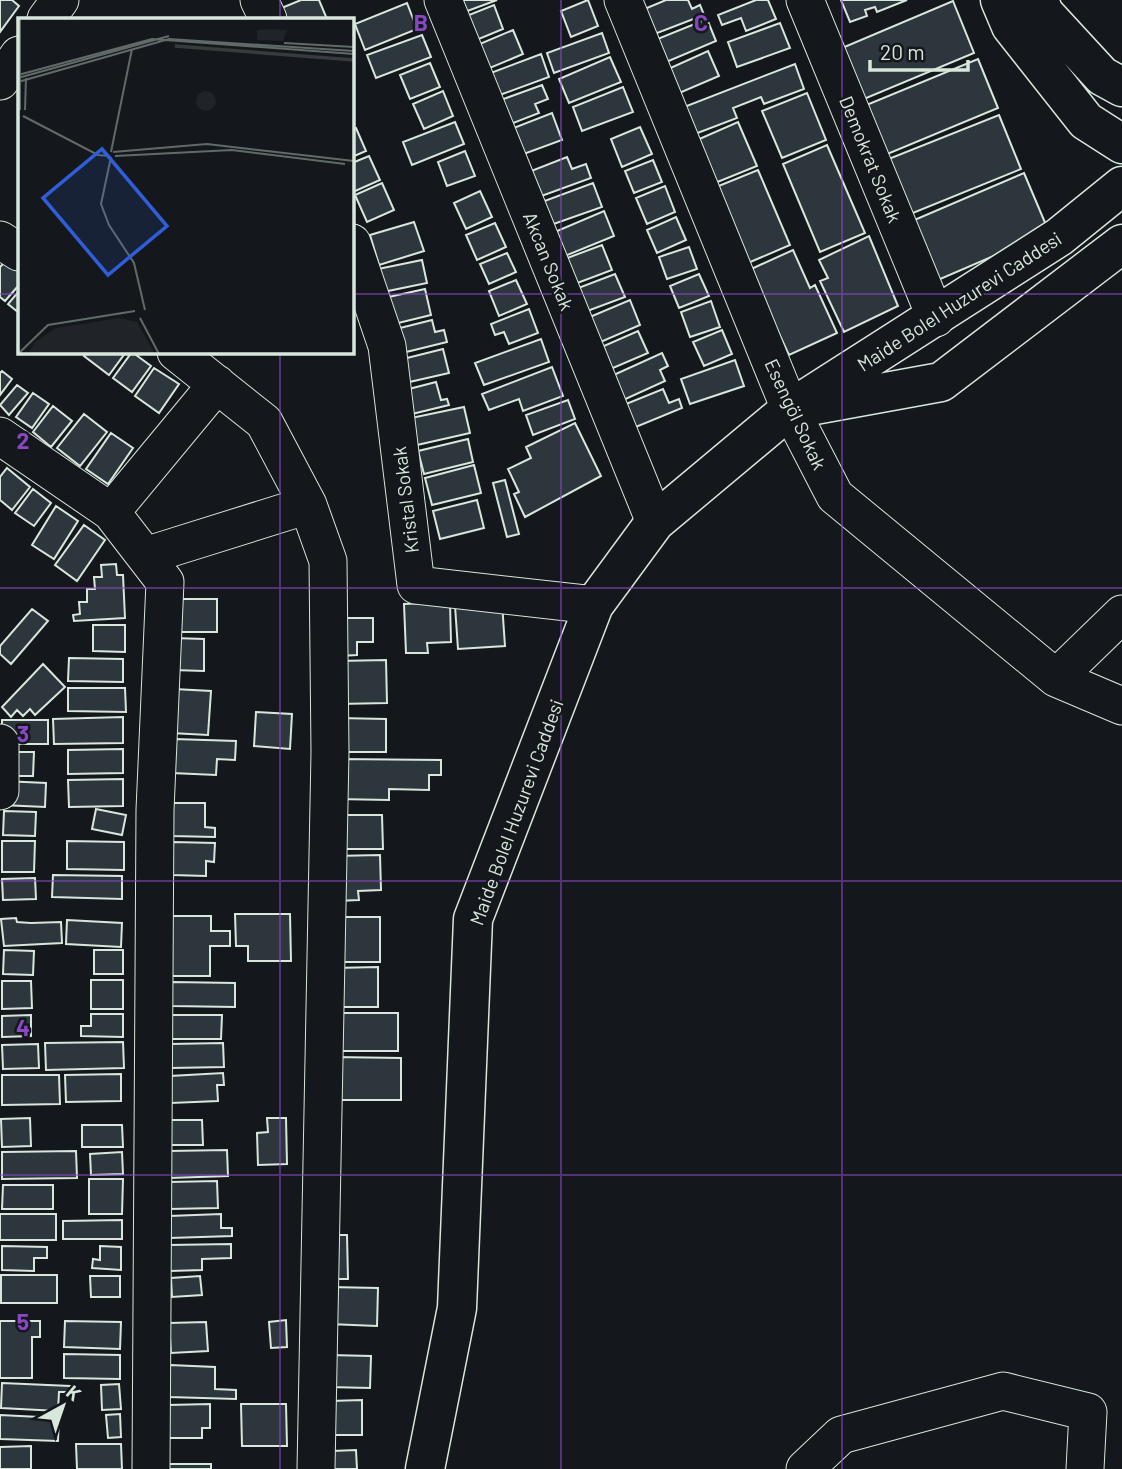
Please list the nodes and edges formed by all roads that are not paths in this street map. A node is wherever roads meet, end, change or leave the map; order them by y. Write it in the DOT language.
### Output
graph roads {
  1 [pos="60,0"];
  2 [pos="259,0"];
  3 [pos="443,0"];
  4 [pos="623,0"];
  5 [pos="805,0"];
  6 [pos="1000,0"];
  7 [pos="1038,0"];
  8 [pos="47,18"];
  9 [pos="268,18"];
  10 [pos="18,56"];
  11 [pos="0,81"];
  12 [pos="1122,87"];
  13 [pos="1122,144"];
  14 [pos="1122,186"];
  15 [pos="0,240"];
  16 [pos="1122,244"];
  17 [pos="354,249"];
  18 [pos="18,251"];
  19 [pos="936,318"];
  20 [pos="179,354"];
  21 [pos="217,384"];
  22 [pos="790,409"];
  23 [pos="0,436"];
  24 [pos="308,505"];
  25 [pos="111,512"];
  26 [pos="655,522"];
  27 [pos="145,556"];
  28 [pos="594,605"];
  29 [pos="1122,614"];
  30 [pos="1056,678"];
  31 [pos="1122,706"];
  32 [pos="0,743"];
  33 [pos="0,791"];
  34 [pos="151,1469"];
  35 [pos="316,1469"];
  36 [pos="425,1469"];
  37 [pos="805,1469"];
  38 [pos="1085,1469"];
  1 -- 8 [label="street"];
  2 -- 9 [label="street"];
  3 -- 26 [label="street, Akcan Sokak"];
  4 -- 22 [label="street, Esengöl Sokak"];
  5 -- 19 [label="street, Demokrat Sokak"];
  6 -- 13 [label="main road"];
  7 -- 12 [label="main road"];
  10 -- 11 [label="street"];
  14 -- 19 [label="main road, Maide Bolel Huzurevi Caddesi"];
  15 -- 18 [label="street"];
  16 -- 22 [label="main road, Maide Bolel Huzurevi Caddesi"];
  17 -- 28 [label="street, Kristal Sokak"];
  19 -- 22 [label="main road, Maide Bolel Huzurevi Caddesi"];
  20 -- 21 [label="street"];
  21 -- 24 [label="street"];
  21 -- 25 [label="street"];
  22 -- 26 [label="main road, Maide Bolel Huzurevi Caddesi"];
  22 -- 30 [label="street, Esengöl Sokak"];
  23 -- 25 [label="street"];
  24 -- 27 [label="street"];
  24 -- 35 [label="street"];
  25 -- 27 [label="street"];
  26 -- 28 [label="main road, Maide Bolel Huzurevi Caddesi"];
  27 -- 34 [label="street"];
  28 -- 36 [label="main road, Maide Bolel Huzurevi Caddesi"];
  29 -- 30 [label="street"];
  30 -- 31 [label="street, Esengöl Sokak"];
  32 -- 33 [label="street"];
  37 -- 38 [label="street"];
}
